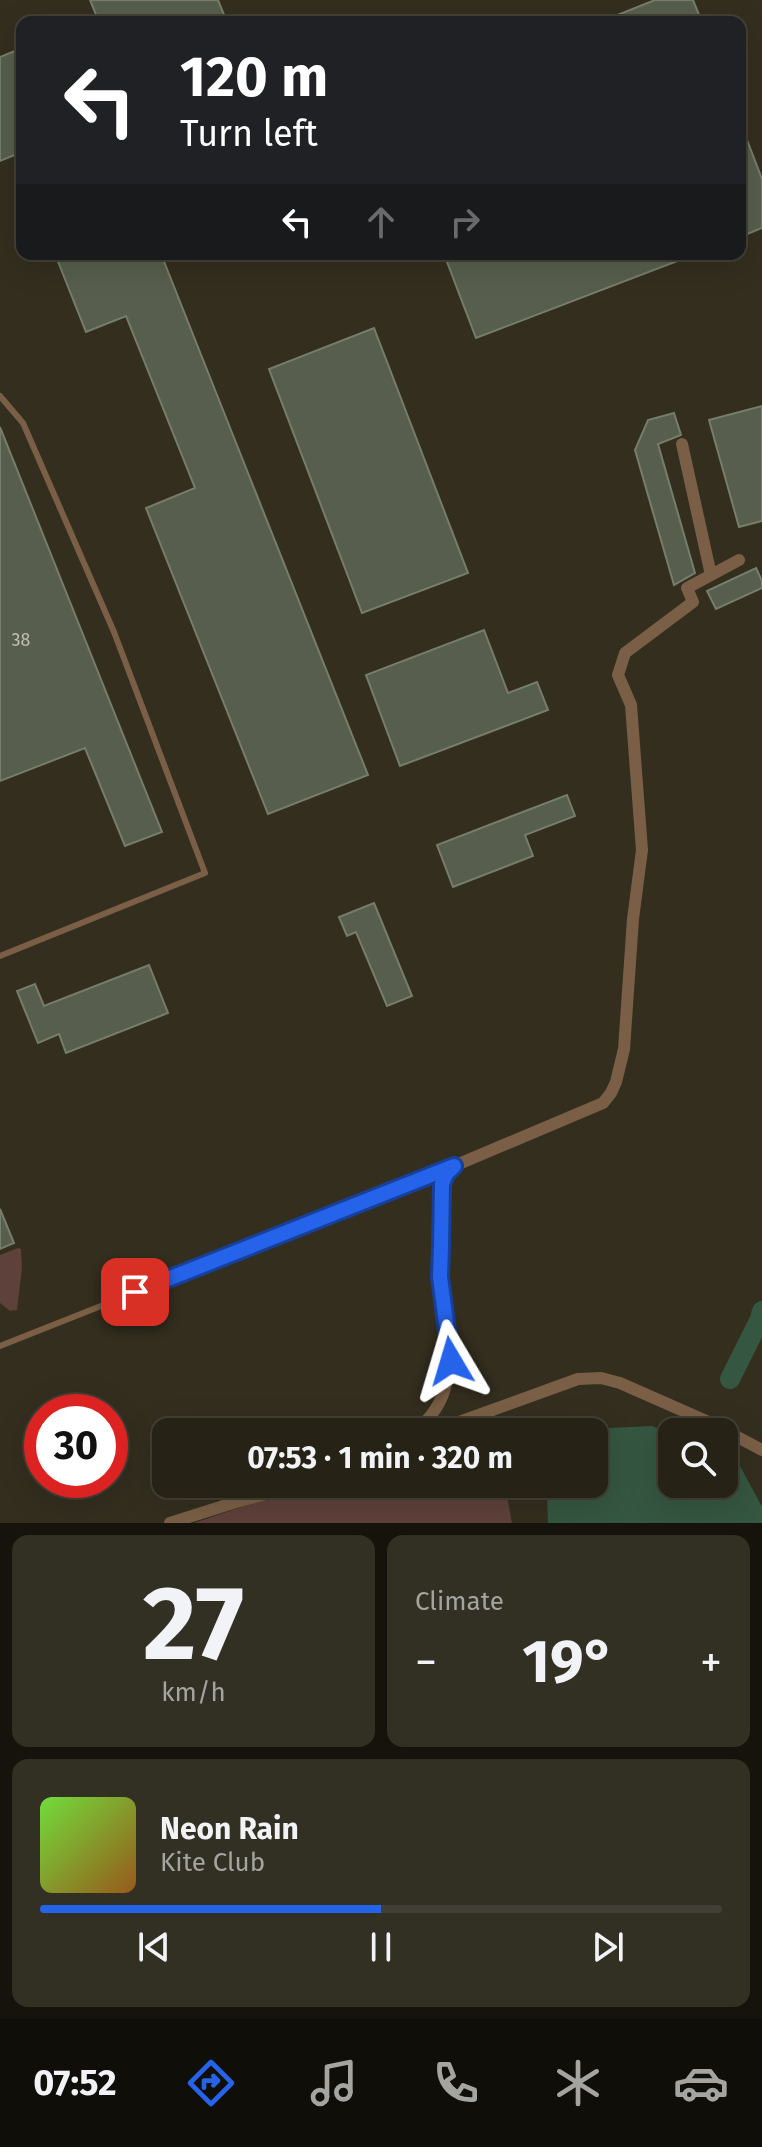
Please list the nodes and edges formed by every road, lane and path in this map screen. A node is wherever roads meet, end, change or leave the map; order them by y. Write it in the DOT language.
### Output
graph roads {
  1 [pos="0,396"];
  2 [pos="682,444"];
  3 [pos="739,560"];
  4 [pos="711,575"];
  5 [pos="0,956"];
  6 [pos="454,1166"];
  7 [pos="0,1346"];
  8 [pos="429,1418"];
  9 [pos="470,1418"];
  10 [pos="761,1449"];
  11 [pos="251,1498"];
  12 [pos="170,1523"];
  1 -- 5 [label="lane"];
  2 -- 4 [label="street"];
  3 -- 4 [label="street"];
  4 -- 6 [label="street"];
  6 -- 7 [label="lane"];
  6 -- 8 [label="street"];
  9 -- 10 [label="street"];
  11 -- 12 [label="street"];
}
